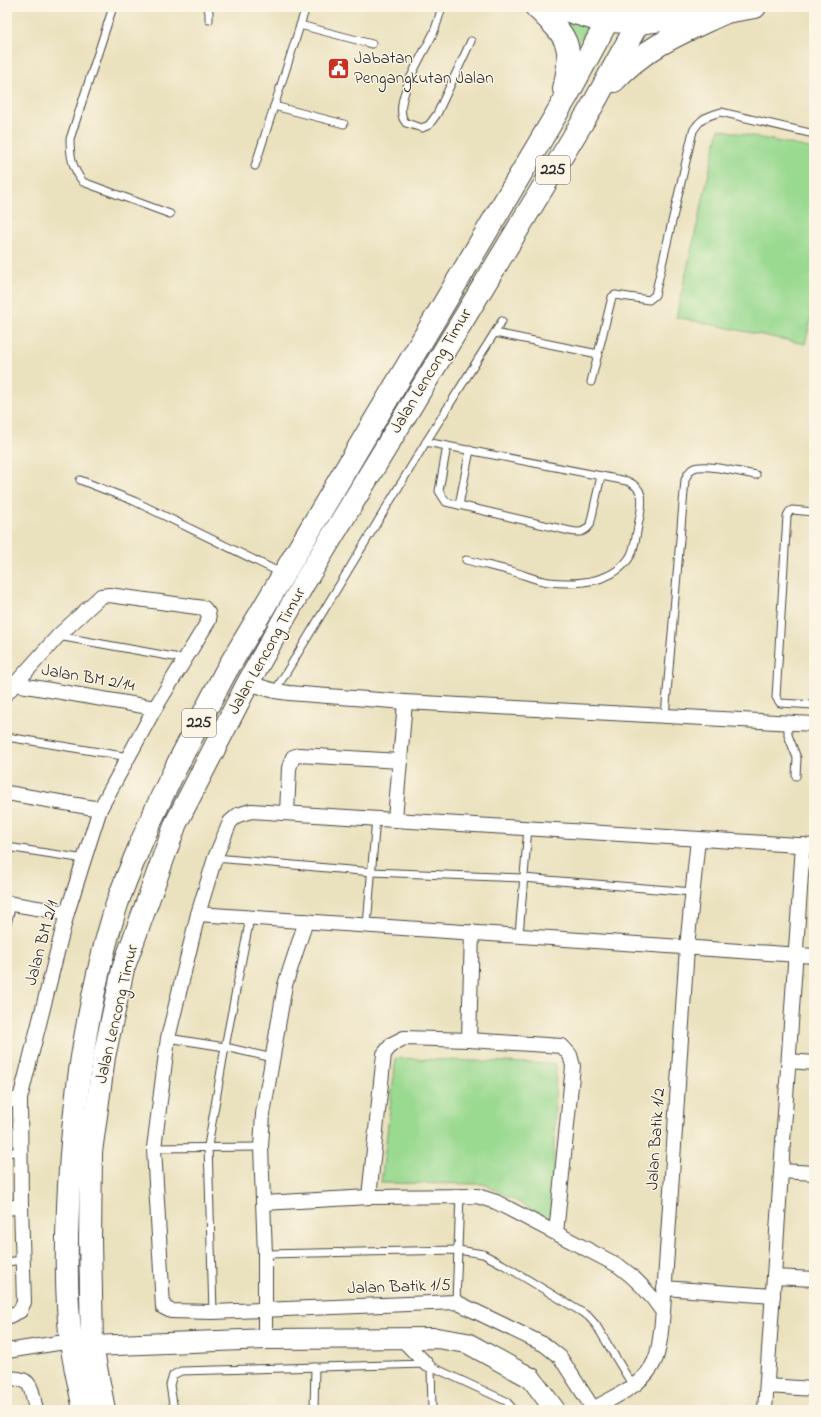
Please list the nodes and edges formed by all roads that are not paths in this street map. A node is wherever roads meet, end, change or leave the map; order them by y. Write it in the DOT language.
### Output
graph roads {
  1 [pos="112,7"];
  2 [pos="207,7"];
  3 [pos="306,7"];
  4 [pos="442,7"];
  5 [pos="536,7"];
  6 [pos="555,7"];
  7 [pos="755,7"];
  8 [pos="726,12"];
  9 [pos="611,14"];
  10 [pos="643,15"];
  11 [pos="209,20"];
  12 [pos="300,25"];
  13 [pos="471,41"];
  14 [pos="372,44"];
  15 [pos="594,103"];
  16 [pos="274,106"];
  17 [pos="559,110"];
  18 [pos="344,124"];
  19 [pos="814,134"];
  20 [pos="255,166"];
  21 [pos="170,214"];
  22 [pos="502,321"];
  23 [pos="495,333"];
  24 [pos="598,354"];
  25 [pos="591,382"];
  26 [pos="426,442"];
  27 [pos="447,446"];
  28 [pos="470,450"];
  29 [pos="756,475"];
  30 [pos="601,476"];
  31 [pos="80,480"];
  32 [pos="459,505"];
  33 [pos="814,512"];
  34 [pos="466,560"];
  35 [pos="285,575"];
  36 [pos="58,636"];
  37 [pos="185,659"];
  38 [pos="248,683"];
  39 [pos="11,689"];
  40 [pos="275,691"];
  41 [pos="405,702"];
  42 [pos="814,705"];
  43 [pos="155,708"];
  44 [pos="665,716"];
  45 [pos="788,723"];
  46 [pos="814,724"];
  47 [pos="7,737"];
  48 [pos="129,756"];
  49 [pos="400,761"];
  50 [pos="796,776"];
  51 [pos="7,793"];
  52 [pos="100,809"];
  53 [pos="287,813"];
  54 [pos="376,818"];
  55 [pos="395,819"];
  56 [pos="528,828"];
  57 [pos="698,839"];
  58 [pos="809,846"];
  59 [pos="7,847"];
  60 [pos="215,858"];
  61 [pos="84,859"];
  62 [pos="372,872"];
  63 [pos="523,878"];
  64 [pos="693,892"];
  65 [pos="10,904"];
  66 [pos="67,913"];
  67 [pos="198,914"];
  68 [pos="250,918"];
  69 [pos="306,921"];
  70 [pos="7,924"];
  71 [pos="367,925"];
  72 [pos="472,932"];
  73 [pos="519,935"];
  74 [pos="687,947"];
  75 [pos="796,954"];
  76 [pos="814,956"];
  77 [pos="168,1038"];
  78 [pos="469,1040"];
  79 [pos="225,1047"];
  80 [pos="273,1058"];
  81 [pos="789,1061"];
  82 [pos="814,1063"];
  83 [pos="14,1100"];
  84 [pos="208,1146"];
  85 [pos="261,1147"];
  86 [pos="154,1148"];
  87 [pos="14,1152"];
  88 [pos="781,1171"];
  89 [pos="814,1173"];
  90 [pos="460,1195"];
  91 [pos="369,1197"];
  92 [pos="264,1203"];
  93 [pos="14,1207"];
  94 [pos="556,1233"];
  95 [pos="458,1250"];
  96 [pos="265,1254"];
  97 [pos="22,1260"];
  98 [pos="7,1262"];
  99 [pos="774,1276"];
  100 [pos="814,1279"];
  101 [pos="664,1288"];
  102 [pos="773,1296"];
  103 [pos="456,1302"];
  104 [pos="265,1310"];
  105 [pos="212,1312"];
  106 [pos="663,1312"];
  107 [pos="7,1317"];
  108 [pos="265,1339"];
  109 [pos="402,1339"];
  110 [pos="81,1344"];
  111 [pos="7,1351"];
  112 [pos="429,1364"];
  113 [pos="315,1367"];
  114 [pos="13,1378"];
  115 [pos="633,1386"];
  116 [pos="767,1386"];
  117 [pos="814,1389"];
  118 [pos="594,1409"];
  119 [pos="36,1410"];
  120 [pos="84,1410"];
  121 [pos="104,1410"];
  122 [pos="174,1410"];
  123 [pos="314,1410"];
  124 [pos="432,1410"];
  125 [pos="514,1410"];
  126 [pos="555,1410"];
  127 [pos="765,1410"];
  1 -- 21 [label="lane"];
  2 -- 11 [label="lane"];
  3 -- 12 [label="lane"];
  4 -- 13 [label="lane"];
  5 -- 17 [label="main road"];
  6 -- 9 [label="main road"];
  7 -- 8 [label="main road"];
  8 -- 10 [label="main road"];
  8 -- 15 [label="main road"];
  9 -- 10 [label="main road"];
  9 -- 17 [label="main road, Jalan Lencong Timur / 225"];
  10 -- 15 [label="main road, Jalan Lencong Timur / 225"];
  12 -- 14 [label="lane"];
  12 -- 16 [label="lane"];
  15 -- 38 [label="main road, Jalan Lencong Timur / 225"];
  16 -- 18 [label="lane"];
  16 -- 20 [label="lane"];
  17 -- 35 [label="main road, Jalan Lencong Timur / 225"];
  19 -- 24 [label="lane"];
  22 -- 23 [label="lane"];
  23 -- 24 [label="lane"];
  23 -- 26 [label="lane"];
  24 -- 25 [label="lane"];
  26 -- 27 [label="lane"];
  26 -- 40 [label="lane"];
  27 -- 28 [label="lane"];
  27 -- 32 [label="lane"];
  28 -- 30 [label="lane"];
  28 -- 32 [label="lane"];
  29 -- 44 [label="lane"];
  30 -- 32 [label="lane"];
  30 -- 34 [label="lane"];
  31 -- 35 [label="lane"];
  33 -- 42 [label="lane"];
  35 -- 110 [label="main road, Jalan Lencong Timur / 225"];
  36 -- 37 [label="lane"];
  36 -- 37 [label="street, Jalan BM 2/1"];
  36 -- 39 [label="street"];
  37 -- 43 [label="street, Jalan BM 2/1"];
  38 -- 40 [label="street"];
  38 -- 110 [label="main road, Jalan Lencong Timur / 225"];
  39 -- 43 [label="street, Jalan BM 2/14"];
  40 -- 41 [label="street"];
  41 -- 44 [label="street"];
  41 -- 49 [label="street"];
  43 -- 48 [label="street, Jalan BM 2/1"];
  44 -- 45 [label="street"];
  45 -- 46 [label="street"];
  45 -- 50 [label="lane"];
  47 -- 48 [label="lane"];
  48 -- 52 [label="street, Jalan BM 2/1"];
  49 -- 53 [label="street"];
  49 -- 55 [label="street"];
  51 -- 52 [label="street"];
  52 -- 61 [label="street, Jalan BM 2/1"];
  53 -- 54 [label="street"];
  53 -- 60 [label="street"];
  54 -- 55 [label="street"];
  54 -- 62 [label="lane"];
  55 -- 56 [label="street"];
  56 -- 57 [label="street"];
  56 -- 63 [label="lane"];
  57 -- 58 [label="street"];
  57 -- 64 [label="street, Jalan Batik 1/2"];
  58 -- 75 [label="street"];
  59 -- 61 [label="lane"];
  60 -- 62 [label="lane"];
  60 -- 67 [label="street"];
  61 -- 66 [label="street, Jalan BM 2/1"];
  62 -- 63 [label="lane"];
  62 -- 71 [label="lane"];
  63 -- 64 [label="lane"];
  63 -- 73 [label="lane"];
  64 -- 74 [label="street, Jalan Batik 1/2"];
  65 -- 66 [label="street"];
  65 -- 70 [label="lane"];
  66 -- 83 [label="street, Jalan BM 2/1"];
  67 -- 68 [label="street"];
  67 -- 77 [label="street"];
  68 -- 69 [label="street"];
  68 -- 79 [label="lane"];
  69 -- 71 [label="street"];
  69 -- 80 [label="street"];
  71 -- 72 [label="street"];
  72 -- 73 [label="street"];
  72 -- 78 [label="street"];
  73 -- 74 [label="street"];
  74 -- 75 [label="street"];
  74 -- 101 [label="street, Jalan Batik 1/2"];
  75 -- 76 [label="street"];
  75 -- 81 [label="street"];
  77 -- 79 [label="lane"];
  77 -- 86 [label="street"];
  78 -- 91 [label="street"];
  78 -- 94 [label="street"];
  79 -- 80 [label="lane"];
  79 -- 84 [label="lane"];
  80 -- 85 [label="street"];
  81 -- 82 [label="street"];
  81 -- 88 [label="street"];
  83 -- 87 [label="street, Jalan BM 2/1"];
  84 -- 85 [label="lane"];
  84 -- 86 [label="lane"];
  84 -- 105 [label="lane"];
  85 -- 92 [label="street"];
  86 -- 105 [label="street, Jalan Batik 1/5"];
  87 -- 93 [label="street, Jalan BM 2/1"];
  88 -- 89 [label="street"];
  88 -- 99 [label="street"];
  90 -- 91 [label="street"];
  90 -- 94 [label="street"];
  90 -- 95 [label="lane"];
  91 -- 92 [label="street"];
  92 -- 96 [label="street"];
  93 -- 97 [label="street, Jalan BM 2/1"];
  94 -- 106 [label="street"];
  95 -- 96 [label="lane"];
  95 -- 103 [label="lane"];
  95 -- 115 [label="lane"];
  96 -- 104 [label="street"];
  97 -- 98 [label="lane"];
  97 -- 107 [label="street, Jalan BM 2/1"];
  99 -- 100 [label="street"];
  99 -- 102 [label="street"];
  101 -- 102 [label="street"];
  101 -- 106 [label="street, Jalan Batik 1/2"];
  102 -- 116 [label="street"];
  103 -- 104 [label="street, Jalan Batik 1/5"];
  103 -- 118 [label="street, Jalan Batik 1/5"];
  104 -- 105 [label="street, Jalan Batik 1/5"];
  104 -- 108 [label="street"];
  106 -- 115 [label="street, Jalan Batik 1/2"];
  108 -- 109 [label="street"];
  108 -- 110 [label="street"];
  109 -- 112 [label="street"];
  109 -- 126 [label="street"];
  110 -- 111 [label="street"];
  110 -- 120 [label="main road, Jalan Lencong Timur / 225"];
  110 -- 121 [label="main road, Jalan Lencong Timur / 225"];
  112 -- 113 [label="lane"];
  112 -- 124 [label="lane"];
  112 -- 125 [label="lane"];
  113 -- 122 [label="lane"];
  113 -- 123 [label="lane"];
  114 -- 119 [label="street"];
  115 -- 118 [label="street, Jalan Batik 1/2"];
  116 -- 117 [label="street"];
  116 -- 127 [label="street"];
}
